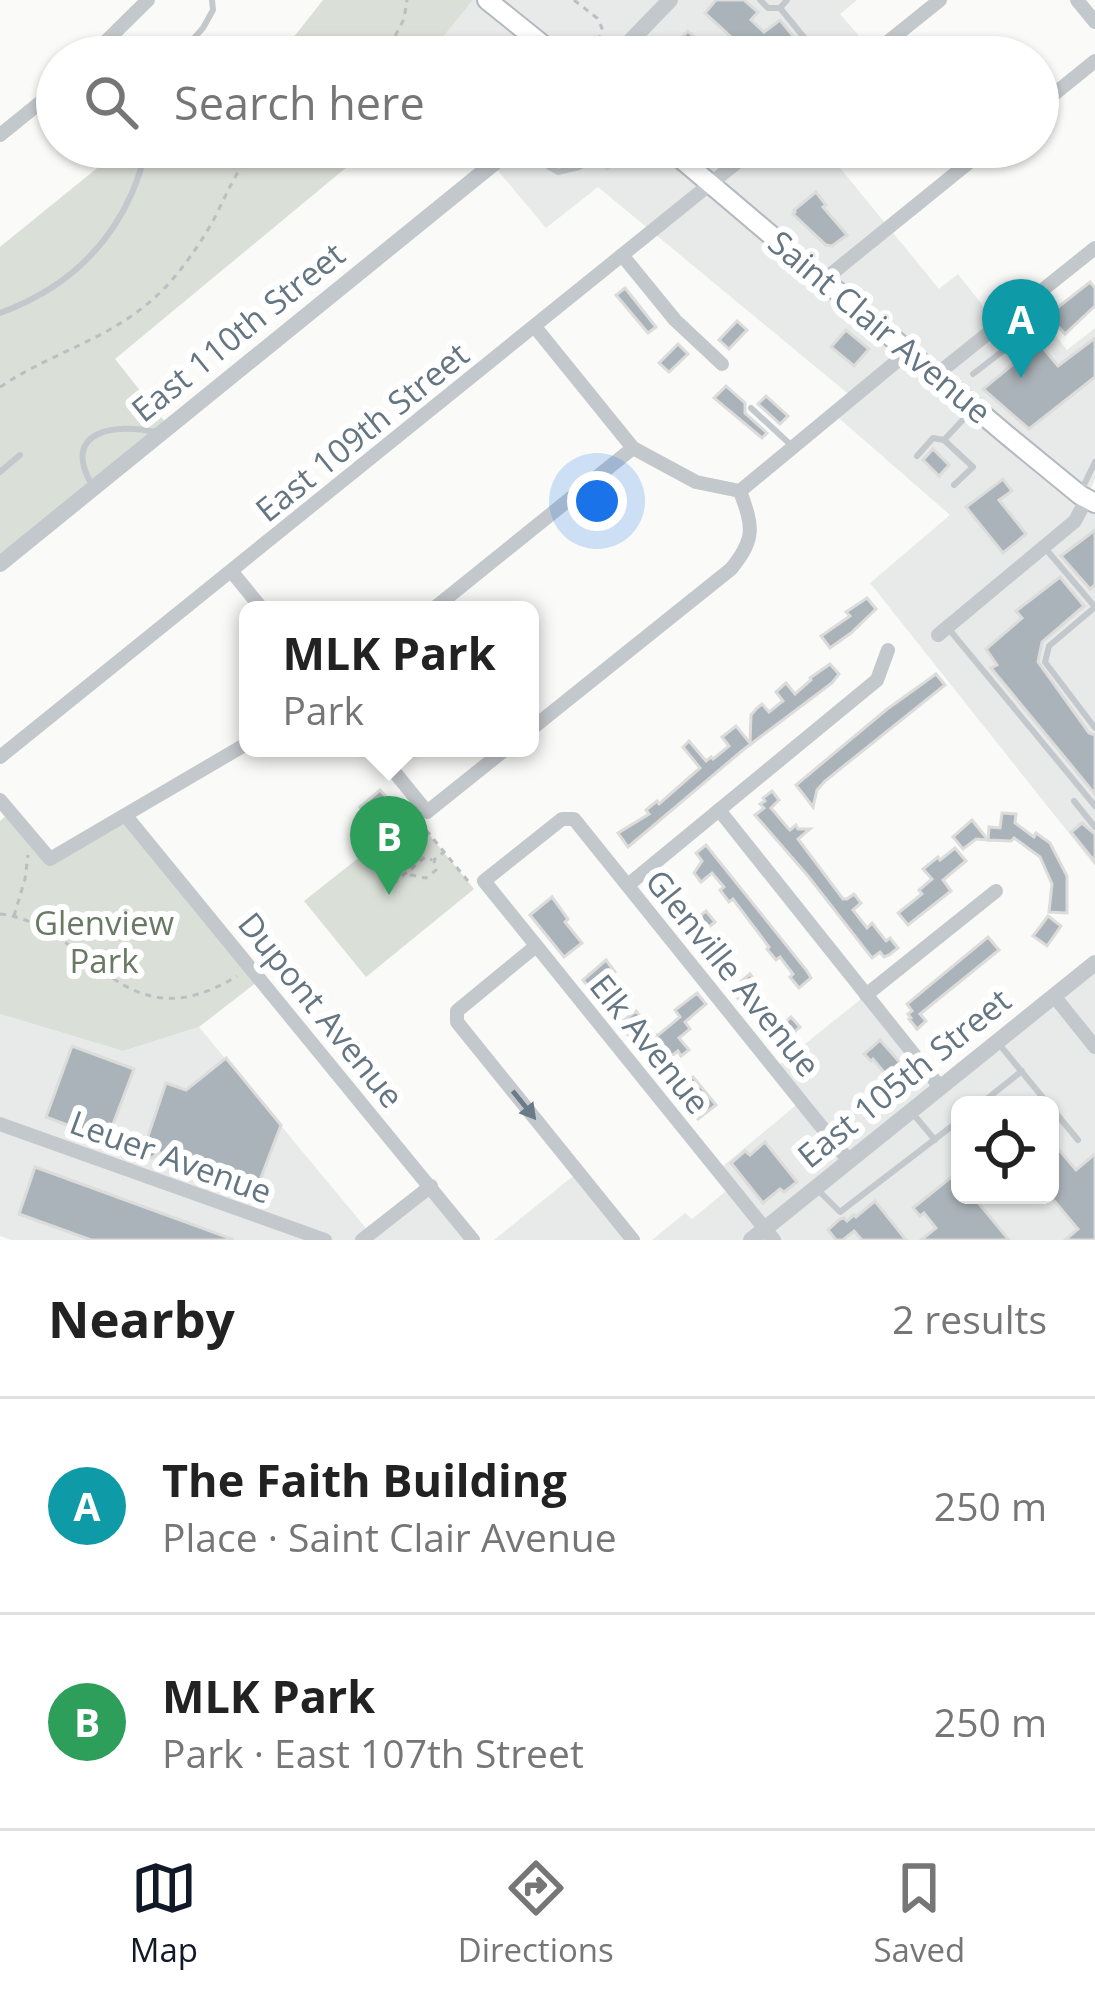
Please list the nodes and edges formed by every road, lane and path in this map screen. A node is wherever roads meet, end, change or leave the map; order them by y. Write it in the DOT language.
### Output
graph roads {
  1 [pos="148,0"];
  2 [pos="212,0"];
  3 [pos="407,0"];
  4 [pos="487,0"];
  5 [pos="574,0"];
  6 [pos="670,0"];
  7 [pos="760,0"];
  8 [pos="787,0"];
  9 [pos="940,0"];
  10 [pos="1077,0"];
  11 [pos="780,8"];
  12 [pos="1095,22"];
  13 [pos="111,36"];
  14 [pos="195,36"];
  15 [pos="395,36"];
  16 [pos="526,36"];
  17 [pos="600,36"];
  18 [pos="635,36"];
  19 [pos="803,36"];
  20 [pos="895,36"];
  21 [pos="1095,61"];
  22 [pos="1059,90"];
  23 [pos="36,106"];
  24 [pos="0,135"];
  25 [pos="141,168"];
  26 [pos="240,168"];
  27 [pos="488,168"];
  28 [pos="692,168"];
  29 [pos="730,168"];
  30 [pos="962,168"];
  31 [pos="711,184"];
  32 [pos="1095,248"];
  33 [pos="622,255"];
  34 [pos="825,279"];
  35 [pos="0,313"];
  36 [pos="1007,318"];
  37 [pos="535,327"];
  38 [pos="908,352"];
  39 [pos="722,364"];
  40 [pos="974,374"];
  41 [pos="935,375"];
  42 [pos="0,387"];
  43 [pos="974,407"];
  44 [pos="751,408"];
  45 [pos="161,433"];
  46 [pos="944,440"];
  47 [pos="792,446"];
  48 [pos="633,448"];
  49 [pos="20,455"];
  50 [pos="917,456"];
  51 [pos="1095,462"];
  52 [pos="0,472"];
  53 [pos="954,485"];
  54 [pos="94,488"];
  55 [pos="740,491"];
  56 [pos="1087,499"];
  57 [pos="1044,547"];
  58 [pos="0,564"];
  59 [pos="232,572"];
  60 [pos="256,601"];
  61 [pos="444,601"];
  62 [pos="1095,607"];
  63 [pos="942,631"];
  64 [pos="888,650"];
  65 [pos="539,723"];
  66 [pos="1095,728"];
  67 [pos="239,747"];
  68 [pos="382,757"];
  69 [pos="496,757"];
  70 [pos="0,758"];
  71 [pos="0,800"];
  72 [pos="1074,801"];
  73 [pos="1095,806"];
  74 [pos="719,810"];
  75 [pos="126,816"];
  76 [pos="1095,826"];
  77 [pos="426,830"];
  78 [pos="30,836"];
  79 [pos="444,851"];
  80 [pos="434,860"];
  81 [pos="408,872"];
  82 [pos="476,881"];
  83 [pos="393,884"];
  84 [pos="628,885"];
  85 [pos="996,891"];
  86 [pos="0,914"];
  87 [pos="14,916"];
  88 [pos="536,946"];
  89 [pos="1092,970"];
  90 [pos="244,973"];
  91 [pos="866,995"];
  92 [pos="1054,996"];
  93 [pos="997,1041"];
  94 [pos="1095,1047"];
  95 [pos="1022,1071"];
  96 [pos="940,1087"];
  97 [pos="990,1096"];
  98 [pos="1042,1096"];
  99 [pos="911,1111"];
  100 [pos="1059,1117"];
  101 [pos="0,1124"];
  102 [pos="951,1127"];
  103 [pos="934,1140"];
  104 [pos="1078,1140"];
  105 [pos="849,1161"];
  106 [pos="431,1186"];
  107 [pos="815,1188"];
  108 [pos="764,1236"];
  109 [pos="325,1240"];
  110 [pos="362,1240"];
  111 [pos="473,1240"];
  112 [pos="633,1240"];
  1 -- 13 [label="street"];
  2 -- 14 [label="lane"];
  3 -- 15 [label="path"];
  4 -- 16 [label="main road"];
  5 -- 17 [label="path"];
  6 -- 18 [label="street"];
  7 -- 11 [label="lane"];
  8 -- 11 [label="lane"];
  9 -- 20 [label="street"];
  10 -- 12 [label="street"];
  11 -- 19 [label="lane"];
  21 -- 22 [label="street"];
  23 -- 24 [label="street"];
  25 -- 35 [label="lane"];
  26 -- 42 [label="path"];
  27 -- 45 [label="street, East 110th Street"];
  28 -- 31 [label="main road, Saint Clair Avenue"];
  29 -- 31 [label="street, East 109th Street"];
  30 -- 34 [label="street"];
  31 -- 33 [label="street, East 109th Street"];
  31 -- 34 [label="main road, Saint Clair Avenue"];
  32 -- 36 [label="street"];
  33 -- 37 [label="street, East 109th Street"];
  33 -- 39 [label="street"];
  34 -- 38 [label="main road, Saint Clair Avenue"];
  36 -- 40 [label="lane"];
  36 -- 41 [label="street"];
  37 -- 48 [label="street"];
  37 -- 59 [label="street, East 109th Street"];
  38 -- 41 [label="main road, Saint Clair Avenue"];
  38 -- 47 [label="street"];
  41 -- 43 [label="main road, Saint Clair Avenue"];
  43 -- 46 [label="lane"];
  43 -- 56 [label="main road, Saint Clair Avenue"];
  44 -- 47 [label="lane"];
  45 -- 54 [label="street, East 110th Street"];
  45 -- 54 [label="lane"];
  46 -- 50 [label="lane"];
  46 -- 53 [label="lane"];
  47 -- 55 [label="street"];
  48 -- 55 [label="street"];
  48 -- 61 [label="street"];
  49 -- 52 [label="lane"];
  51 -- 56 [label="lane"];
  54 -- 58 [label="street, East 110th Street"];
  55 -- 65 [label="street"];
  56 -- 57 [label="street"];
  57 -- 62 [label="lane"];
  57 -- 63 [label="street"];
  59 -- 60 [label="street"];
  59 -- 70 [label="street, East 109th Street"];
  62 -- 66 [label="lane"];
  63 -- 73 [label="lane"];
  64 -- 74 [label="street"];
  67 -- 75 [label="street"];
  68 -- 69 [label="street"];
  71 -- 78 [label="street"];
  72 -- 76 [label="lane"];
  74 -- 84 [label="street"];
  74 -- 91 [label="street"];
  75 -- 78 [label="street"];
  75 -- 106 [label="street, Dupont Avenue"];
  77 -- 79 [label="path"];
  78 -- 87 [label="path"];
  79 -- 80 [label="path"];
  79 -- 82 [label="path"];
  80 -- 81 [label="path"];
  80 -- 81 [label="path"];
  81 -- 83 [label="path"];
  82 -- 84 [label="street, Glenville Avenue"];
  82 -- 88 [label="street, Elk Avenue"];
  84 -- 105 [label="street, Glenville Avenue"];
  85 -- 91 [label="street"];
  86 -- 87 [label="path"];
  87 -- 90 [label="path"];
  88 -- 108 [label="street, Elk Avenue"];
  88 -- 112 [label="street, one-way"];
  89 -- 92 [label="street, East 105th Street"];
  91 -- 96 [label="street"];
  92 -- 93 [label="street, East 105th Street"];
  92 -- 94 [label="street"];
  93 -- 95 [label="lane"];
  93 -- 96 [label="street, East 105th Street"];
  95 -- 97 [label="lane"];
  95 -- 98 [label="lane"];
  96 -- 99 [label="street, East 105th Street"];
  99 -- 103 [label="lane"];
  99 -- 105 [label="street, East 105th Street"];
  100 -- 104 [label="lane"];
  101 -- 109 [label="street, Leuer Avenue"];
  102 -- 103 [label="lane"];
  103 -- 107 [label="lane"];
  105 -- 107 [label="street, East 105th Street"];
  106 -- 110 [label="street"];
  106 -- 111 [label="street, Dupont Avenue"];
  107 -- 108 [label="street, East 105th Street"];
}
